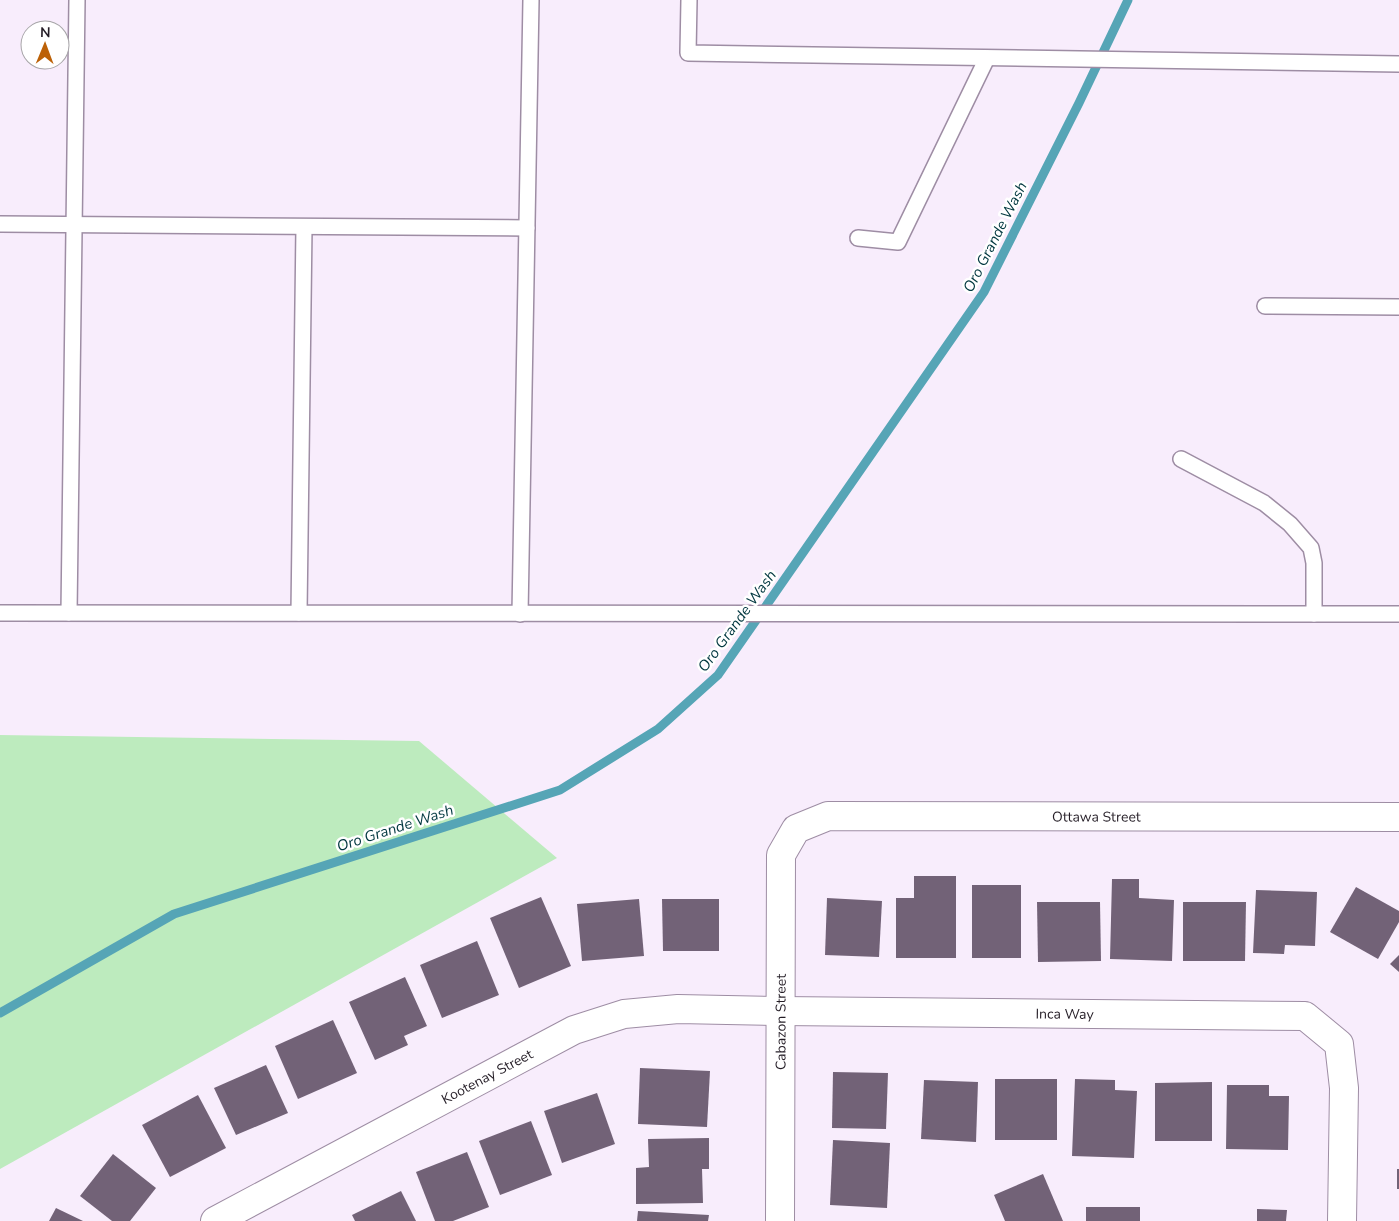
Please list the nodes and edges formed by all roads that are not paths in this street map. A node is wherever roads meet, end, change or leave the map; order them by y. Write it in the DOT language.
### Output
graph roads {
  1 [pos="77,0"];
  2 [pos="531,0"];
  3 [pos="688,0"];
  4 [pos="987,58"];
  5 [pos="1399,64"];
  6 [pos="0,224"];
  7 [pos="74,225"];
  8 [pos="304,227"];
  9 [pos="527,228"];
  10 [pos="858,238"];
  11 [pos="1265,306"];
  12 [pos="1399,307"];
  13 [pos="1181,459"];
  14 [pos="0,612"];
  15 [pos="69,613"];
  16 [pos="299,614"];
  17 [pos="520,614"];
  18 [pos="1314,614"];
  19 [pos="1399,614"];
  20 [pos="1399,817"];
  21 [pos="796,829"];
  22 [pos="780,1012"];
  23 [pos="215,1221"];
  24 [pos="780,1221"];
  25 [pos="1342,1221"];
  1 -- 7 [label="lane"];
  2 -- 9 [label="lane"];
  3 -- 4 [label="lane"];
  4 -- 5 [label="lane"];
  4 -- 10 [label="lane"];
  6 -- 7 [label="lane"];
  7 -- 8 [label="lane"];
  7 -- 15 [label="lane"];
  8 -- 9 [label="lane"];
  8 -- 16 [label="lane"];
  9 -- 17 [label="lane"];
  11 -- 12 [label="lane"];
  13 -- 18 [label="lane"];
  14 -- 15 [label="lane"];
  15 -- 16 [label="lane"];
  16 -- 17 [label="lane"];
  17 -- 18 [label="lane"];
  18 -- 19 [label="lane"];
  20 -- 21 [label="street, Ottawa Street"];
  21 -- 22 [label="street, Cabazon Street"];
  22 -- 23 [label="street, Kootenay Street"];
  22 -- 24 [label="street, Cabazon Street"];
  22 -- 25 [label="street, Inca Way"];
}
